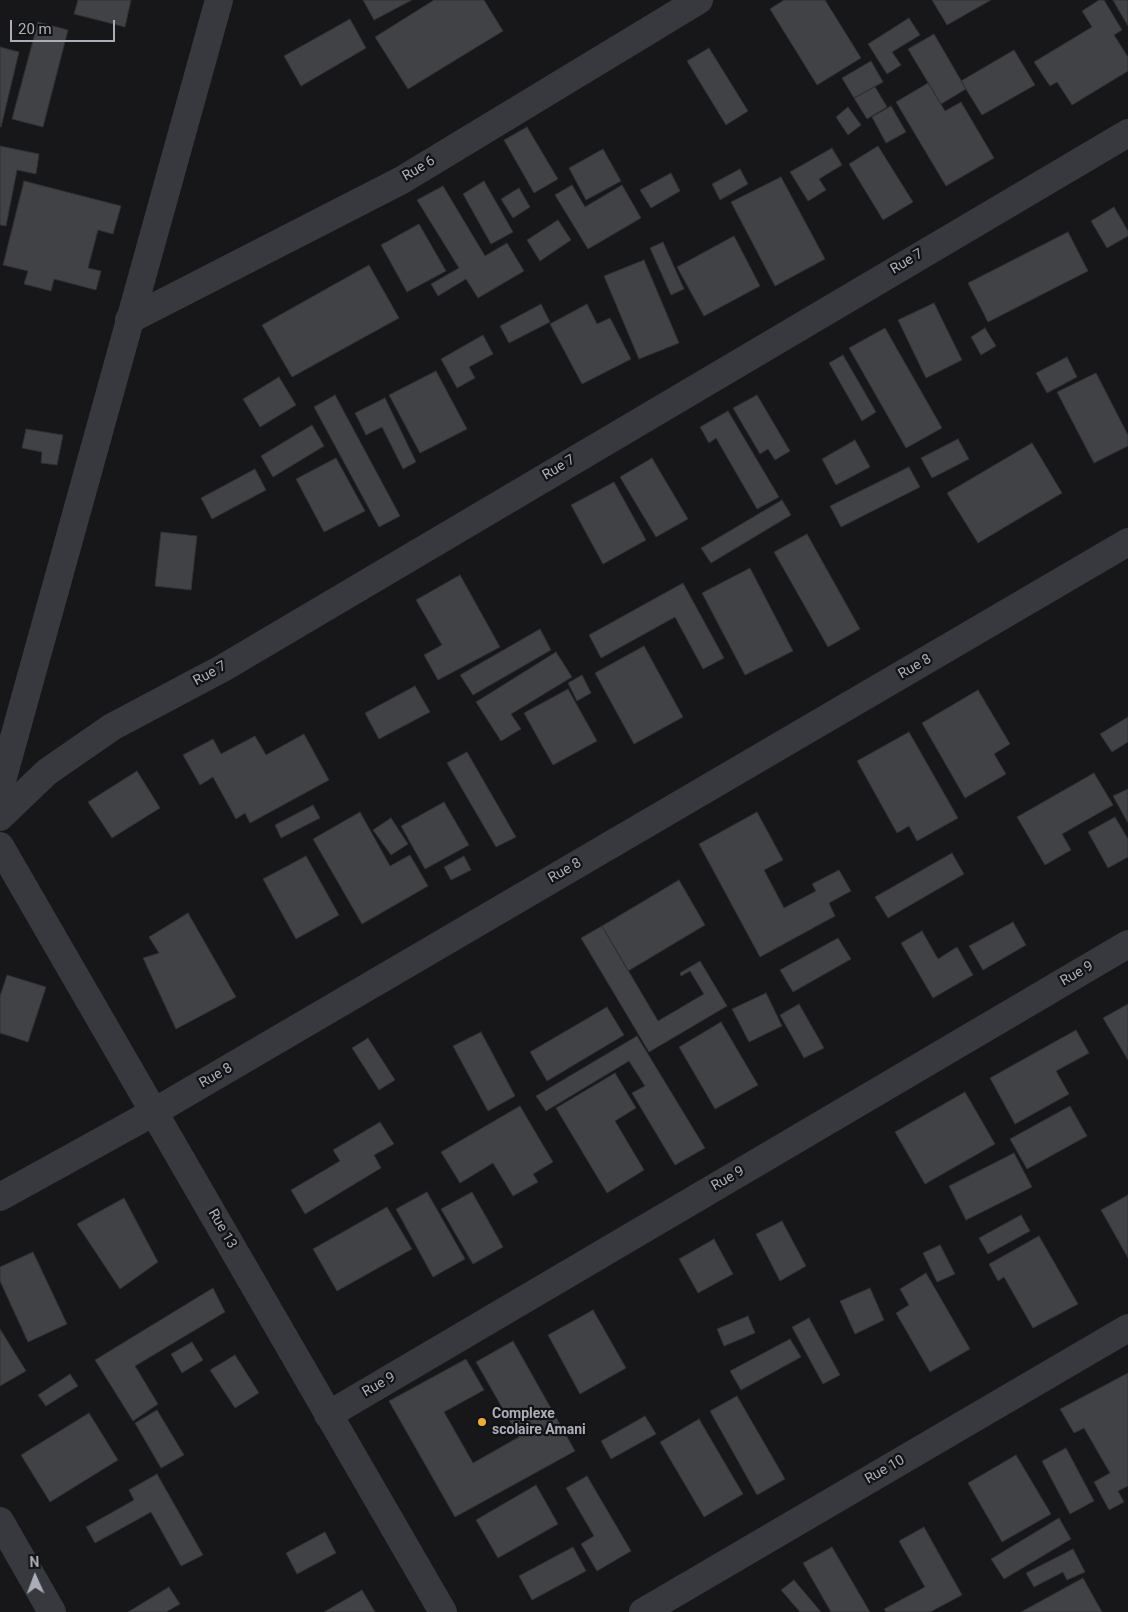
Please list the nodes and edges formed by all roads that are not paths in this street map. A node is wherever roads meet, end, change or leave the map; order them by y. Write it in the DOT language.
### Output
graph roads {
  1 [pos="219,0"];
  2 [pos="699,0"];
  3 [pos="1128,133"];
  4 [pos="129,320"];
  5 [pos="1128,542"];
  6 [pos="0,788"];
  7 [pos="0,817"];
  8 [pos="0,846"];
  9 [pos="1128,944"];
  10 [pos="154,1112"];
  11 [pos="0,1197"];
  12 [pos="1128,1328"];
  13 [pos="328,1415"];
  14 [pos="0,1520"];
  15 [pos="52,1612"];
  16 [pos="443,1612"];
  17 [pos="643,1612"];
  1 -- 4 [label="street"];
  2 -- 4 [label="street, Rue 6"];
  3 -- 7 [label="street, Rue 7"];
  4 -- 6 [label="street"];
  5 -- 10 [label="street, Rue 8"];
  8 -- 10 [label="street, Rue 13"];
  9 -- 13 [label="street, Rue 9"];
  10 -- 11 [label="street, Rue 8"];
  10 -- 13 [label="street, Rue 13"];
  12 -- 17 [label="street, Rue 10"];
  13 -- 16 [label="street, Rue 13"];
  14 -- 15 [label="street"];
}
